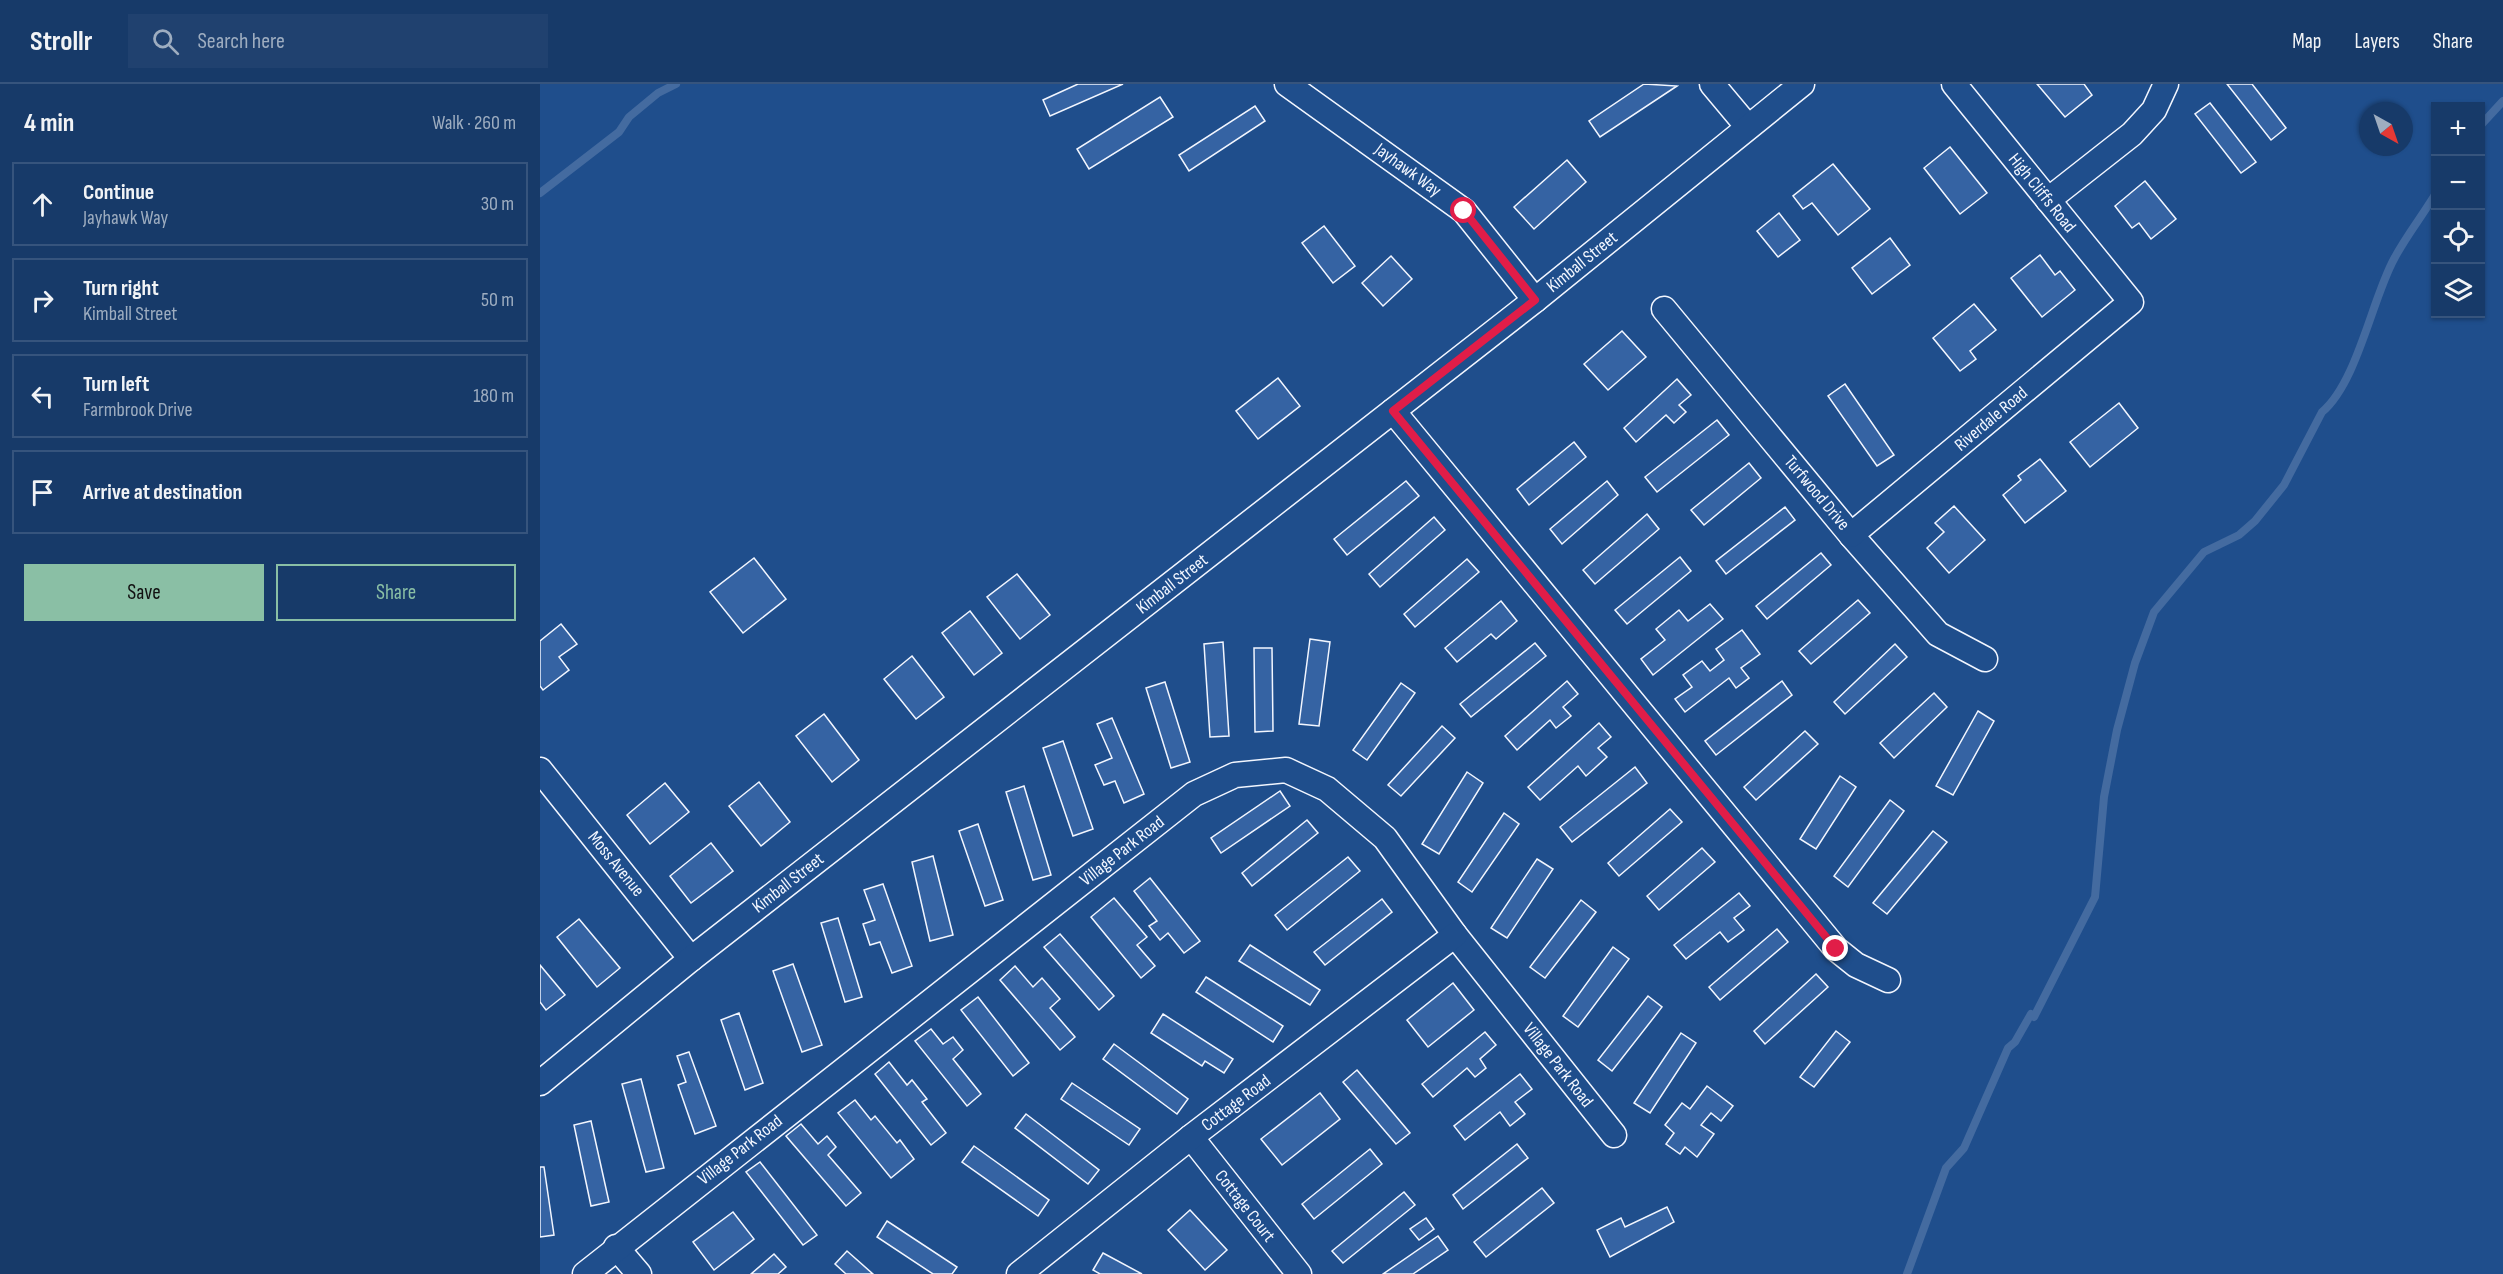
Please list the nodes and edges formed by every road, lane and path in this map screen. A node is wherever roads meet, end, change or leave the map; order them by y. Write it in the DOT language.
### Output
graph roads {
  1 [pos="1287,84"];
  2 [pos="1712,84"];
  3 [pos="1802,84"];
  4 [pos="1953,84"];
  5 [pos="2166,84"];
  6 [pos="1748,127"];
  7 [pos="2048,200"];
  8 [pos="1535,300"];
  9 [pos="2131,302"];
  10 [pos="1664,309"];
  11 [pos="1393,411"];
  12 [pos="1851,535"];
  13 [pos="1985,659"];
  14 [pos="540,770"];
  15 [pos="1455,935"];
  16 [pos="691,959"];
  17 [pos="1888,980"];
  18 [pos="540,1083"];
  19 [pos="1614,1135"];
  20 [pos="1191,1137"];
  21 [pos="616,1247"];
  22 [pos="585,1274"];
  23 [pos="639,1274"];
  24 [pos="1018,1274"];
  25 [pos="1299,1274"];
  1 -- 8 [label="street, Jayhawk Way"];
  2 -- 6 [label="street"];
  3 -- 6 [label="street, Kimball Street"];
  4 -- 7 [label="street, High Cliffs Road"];
  5 -- 7 [label="street"];
  6 -- 8 [label="street, Kimball Street"];
  7 -- 9 [label="street, High Cliffs Road"];
  8 -- 11 [label="street, Kimball Street"];
  9 -- 12 [label="street, Riverdale Road"];
  10 -- 12 [label="street, Turfwood Drive"];
  11 -- 16 [label="street, Kimball Street"];
  11 -- 17 [label="street"];
  12 -- 13 [label="street, Turfwood Drive"];
  14 -- 16 [label="street, Moss Avenue"];
  15 -- 19 [label="street, Village Park Road"];
  15 -- 20 [label="street, Cottage Road"];
  15 -- 21 [label="street, Village Park Road"];
  16 -- 18 [label="street, Kimball Street"];
  20 -- 24 [label="street, Cottage Road"];
  20 -- 25 [label="street, Cottage Court"];
  21 -- 22 [label="street, Village Park Road"];
  21 -- 23 [label="street"];
}
